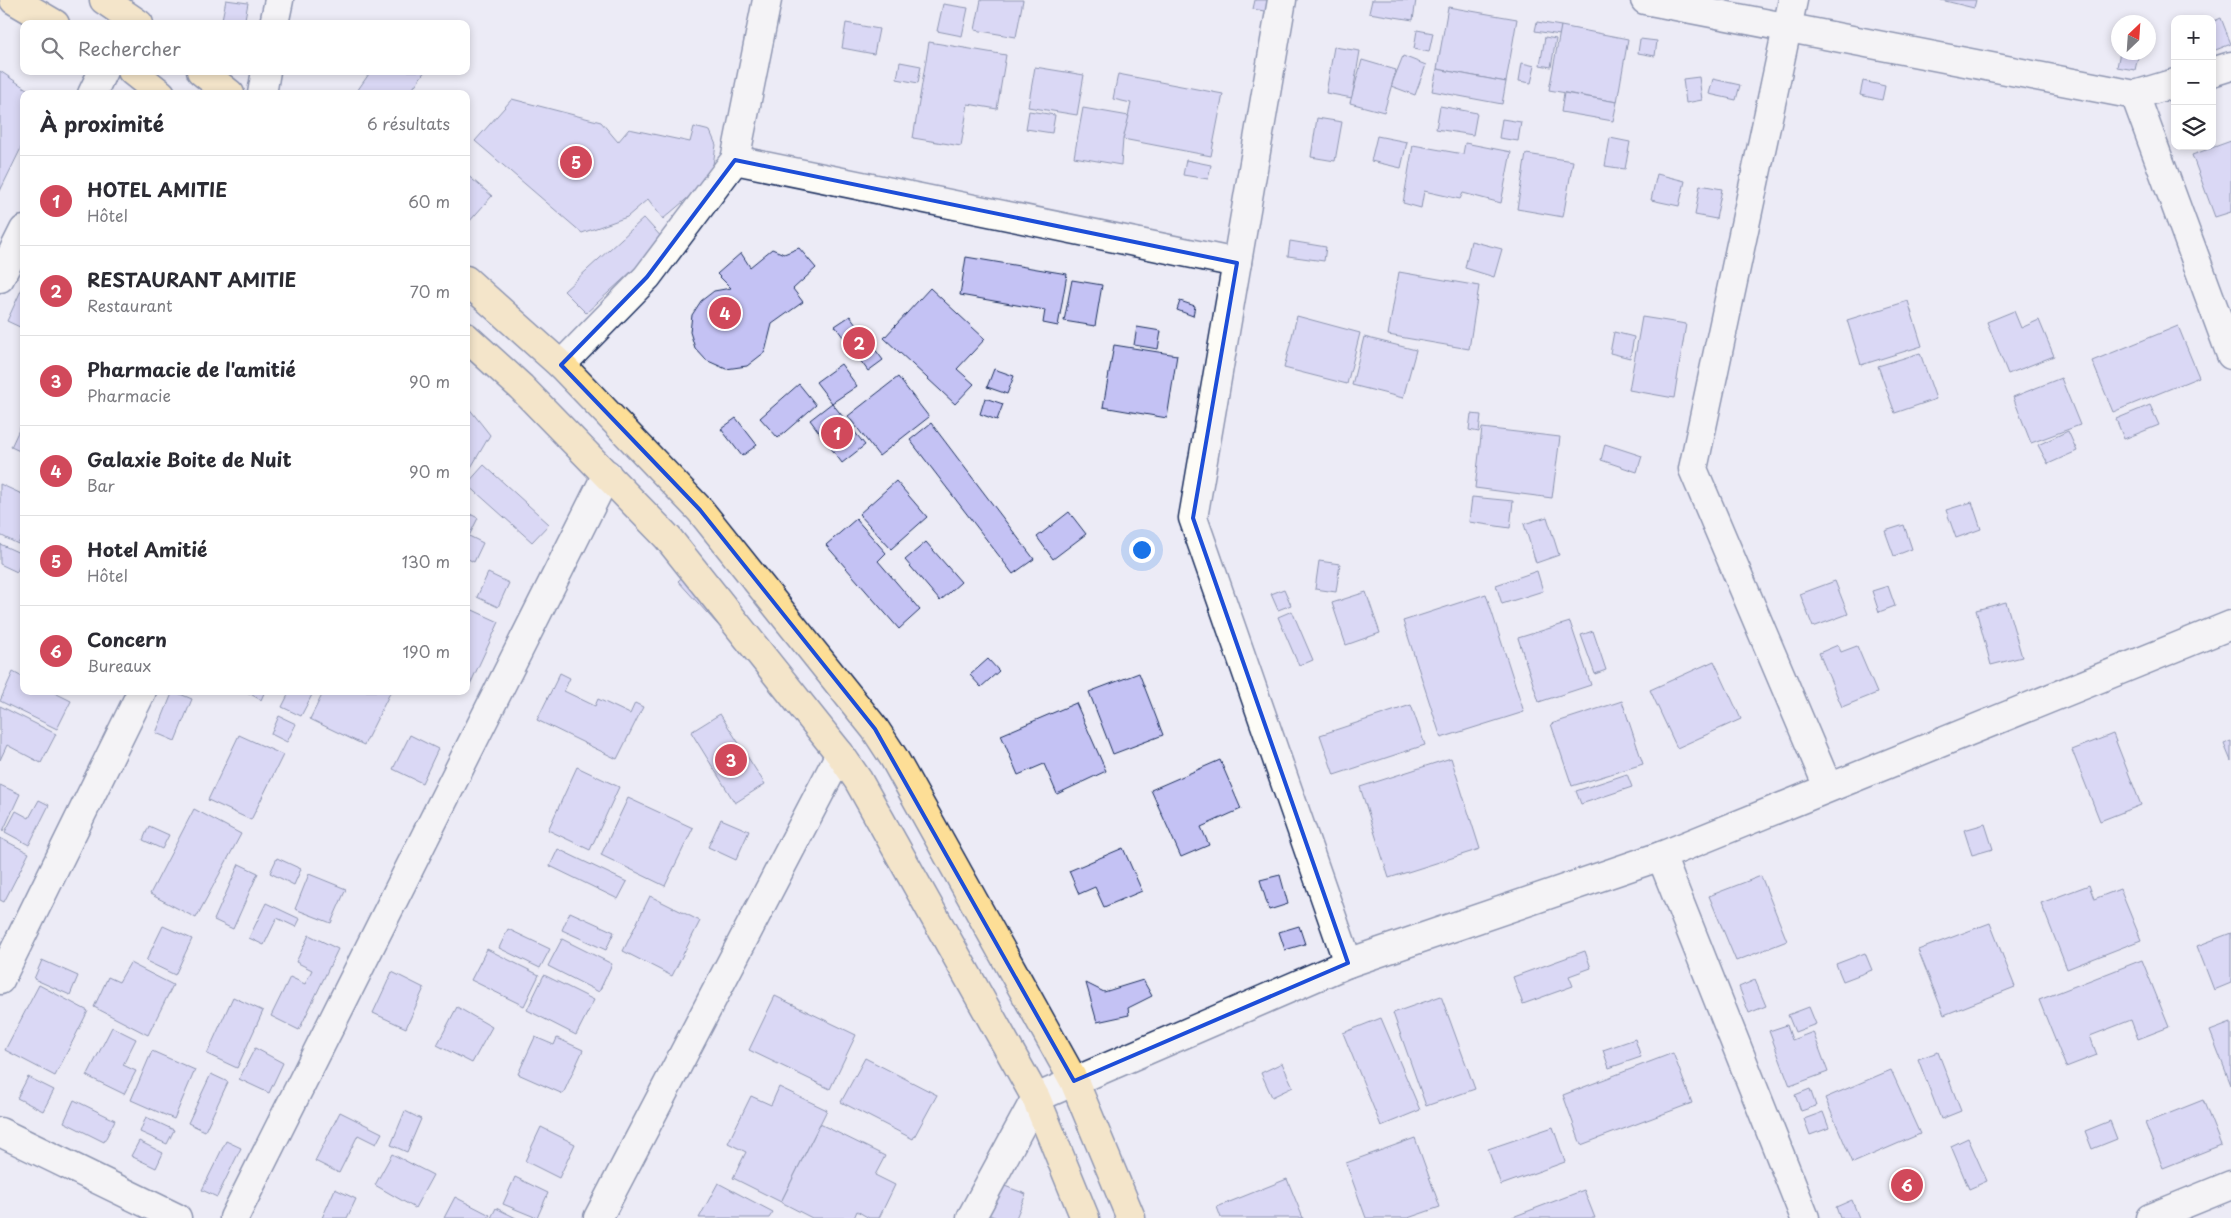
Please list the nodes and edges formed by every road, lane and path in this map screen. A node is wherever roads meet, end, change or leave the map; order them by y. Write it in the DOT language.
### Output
graph roads {
  1 [pos="14,0"];
  2 [pos="104,0"];
  3 [pos="278,0"];
  4 [pos="767,0"];
  5 [pos="1282,0"];
  6 [pos="1645,0"];
  7 [pos="1793,0"];
  8 [pos="48,20"];
  9 [pos="133,20"];
  10 [pos="275,20"];
  11 [pos="1787,28"];
  12 [pos="2231,66"];
  13 [pos="2216,71"];
  14 [pos="101,75"];
  15 [pos="137,75"];
  16 [pos="206,75"];
  17 [pos="265,75"];
  18 [pos="2171,84"];
  19 [pos="94,90"];
  20 [pos="156,90"];
  21 [pos="225,90"];
  22 [pos="263,90"];
  23 [pos="2135,96"];
  24 [pos="735,160"];
  25 [pos="20,238"];
  26 [pos="1237,263"];
  27 [pos="0,278"];
  28 [pos="470,284"];
  29 [pos="470,341"];
  30 [pos="2231,355"];
  31 [pos="561,365"];
  32 [pos="607,474"];
  33 [pos="2231,625"];
  34 [pos="140,695"];
  35 [pos="840,754"];
  36 [pos="1828,787"];
  37 [pos="1661,856"];
  38 [pos="1348,963"];
  39 [pos="0,980"];
  40 [pos="1074,1081"];
  41 [pos="1036,1098"];
  42 [pos="0,1132"];
  43 [pos="2231,1185"];
  44 [pos="177,1218"];
  45 [pos="234,1218"];
  46 [pos="598,1218"];
  47 [pos="971,1218"];
  48 [pos="1086,1218"];
  49 [pos="1131,1218"];
  50 [pos="1805,1218"];
  51 [pos="2150,1218"];
  1 -- 8 [label="main road"];
  2 -- 9 [label="main road"];
  3 -- 10 [label="street"];
  4 -- 24 [label="street"];
  5 -- 26 [label="street"];
  6 -- 11 [label="street"];
  7 -- 11 [label="street"];
  11 -- 23 [label="street"];
  11 -- 36 [label="street"];
  12 -- 13 [label="street"];
  14 -- 19 [label="street"];
  15 -- 20 [label="main road"];
  16 -- 21 [label="main road"];
  17 -- 22 [label="street"];
  18 -- 23 [label="street"];
  23 -- 30 [label="street"];
  24 -- 26 [label="street"];
  24 -- 31 [label="street"];
  25 -- 27 [label="street"];
  26 -- 38 [label="street"];
  28 -- 31 [label="main road"];
  29 -- 32 [label="main road"];
  31 -- 40 [label="main road"];
  32 -- 35 [label="main road"];
  32 -- 45 [label="street"];
  33 -- 36 [label="street"];
  34 -- 39 [label="street"];
  35 -- 41 [label="main road"];
  35 -- 46 [label="street"];
  36 -- 37 [label="street"];
  37 -- 38 [label="street"];
  37 -- 50 [label="street"];
  38 -- 40 [label="street"];
  40 -- 41 [label="street"];
  40 -- 49 [label="main road"];
  41 -- 47 [label="street"];
  41 -- 48 [label="main road"];
  42 -- 44 [label="street"];
  43 -- 51 [label="street"];
}
